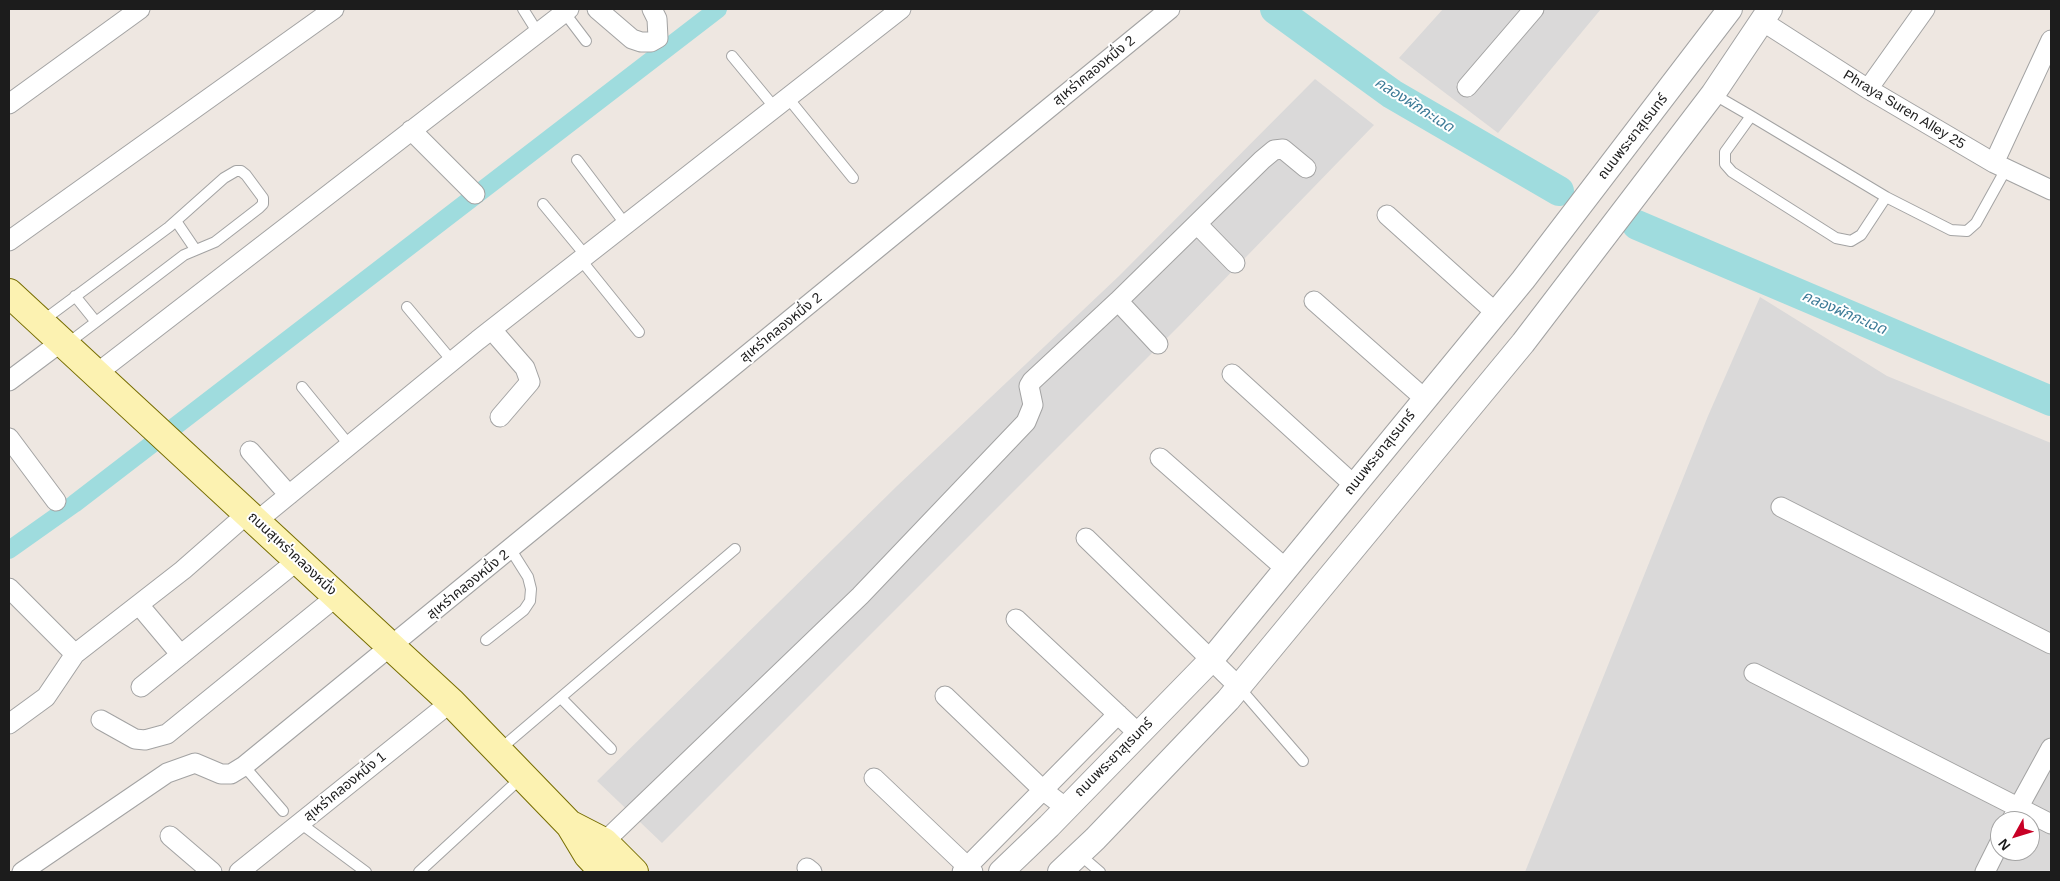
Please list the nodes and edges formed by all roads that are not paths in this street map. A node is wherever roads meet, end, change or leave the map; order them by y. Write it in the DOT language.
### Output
graph roads {
  1 [pos="140,9"];
  2 [pos="334,9"];
  3 [pos="523,9"];
  4 [pos="597,9"];
  5 [pos="652,9"];
  6 [pos="901,9"];
  7 [pos="1170,9"];
  8 [pos="1534,9"];
  9 [pos="1730,9"];
  10 [pos="1925,9"];
  11 [pos="566,11"];
  12 [pos="1766,15"];
  13 [pos="538,33"];
  14 [pos="2051,40"];
  15 [pos="586,41"];
  16 [pos="732,56"];
  17 [pos="1467,87"];
  18 [pos="1868,89"];
  19 [pos="1713,94"];
  20 [pos="781,103"];
  21 [pos="9,104"];
  22 [pos="1751,116"];
  23 [pos="411,130"];
  24 [pos="577,160"];
  25 [pos="2000,166"];
  26 [pos="1306,168"];
  27 [pos="853,178"];
  28 [pos="2051,190"];
  29 [pos="475,194"];
  30 [pos="1886,197"];
  31 [pos="543,204"];
  32 [pos="1387,215"];
  33 [pos="176,221"];
  34 [pos="1196,224"];
  35 [pos="626,225"];
  36 [pos="9,240"];
  37 [pos="196,249"];
  38 [pos="584,258"];
  39 [pos="1234,263"];
  40 [pos="9,293"];
  41 [pos="75,296"];
  42 [pos="1118,301"];
  43 [pos="1314,301"];
  44 [pos="407,307"];
  45 [pos="1496,313"];
  46 [pos="40,322"];
  47 [pos="96,322"];
  48 [pos="492,330"];
  49 [pos="639,332"];
  50 [pos="63,344"];
  51 [pos="1158,344"];
  52 [pos="453,362"];
  53 [pos="96,374"];
  54 [pos="1232,374"];
  55 [pos="9,381"];
  56 [pos="302,387"];
  57 [pos="1425,399"];
  58 [pos="500,417"];
  59 [pos="9,438"];
  60 [pos="350,446"];
  61 [pos="250,452"];
  62 [pos="1160,458"];
  63 [pos="1354,485"];
  64 [pos="290,495"];
  65 [pos="56,501"];
  66 [pos="1780,506"];
  67 [pos="253,517"];
  68 [pos="1086,538"];
  69 [pos="735,549"];
  70 [pos="510,550"];
  71 [pos="298,560"];
  72 [pos="1286,569"];
  73 [pos="9,588"];
  74 [pos="337,596"];
  75 [pos="138,604"];
  76 [pos="1016,619"];
  77 [pos="486,640"];
  78 [pos="2051,644"];
  79 [pos="392,647"];
  80 [pos="76,654"];
  81 [pos="181,655"];
  82 [pos="1212,659"];
  83 [pos="1754,673"];
  84 [pos="1238,686"];
  85 [pos="141,688"];
  86 [pos="945,696"];
  87 [pos="560,698"];
  88 [pos="451,702"];
  89 [pos="1118,714"];
  90 [pos="101,720"];
  91 [pos="9,724"];
  92 [pos="1139,734"];
  93 [pos="2051,748"];
  94 [pos="611,749"];
  95 [pos="498,751"];
  96 [pos="1302,761"];
  97 [pos="244,766"];
  98 [pos="522,776"];
  99 [pos="874,778"];
  100 [pos="1044,791"];
  101 [pos="1066,808"];
  102 [pos="283,811"];
  103 [pos="2009,811"];
  104 [pos="2017,811"];
  105 [pos="300,823"];
  106 [pos="170,836"];
  107 [pos="1079,854"];
  108 [pos="597,860"];
  109 [pos="968,871"];
  110 [pos="22,872"];
  111 [pos="212,872"];
  112 [pos="239,872"];
  113 [pos="366,872"];
  114 [pos="419,872"];
  115 [pos="634,872"];
  116 [pos="1001,872"];
  117 [pos="1060,872"];
  118 [pos="1100,872"];
  1 -- 21 [label="street"];
  2 -- 36 [label="street"];
  3 -- 13 [label="lane"];
  4 -- 5 [label="street"];
  6 -- 20 [label="street"];
  7 -- 70 [label="street, สุเหร่าคลองหนึ่ง 2"];
  8 -- 17 [label="street"];
  9 -- 45 [label="street, ถนนพระยาสุเรนทร์"];
  10 -- 18 [label="street"];
  11 -- 13 [label="street"];
  11 -- 15 [label="lane"];
  12 -- 18 [label="street, Phraya Suren Alley 25"];
  12 -- 19 [label="street"];
  13 -- 23 [label="street"];
  14 -- 25 [label="street"];
  16 -- 20 [label="lane"];
  18 -- 25 [label="street, Phraya Suren Alley 25"];
  19 -- 22 [label="lane"];
  19 -- 84 [label="street"];
  20 -- 27 [label="lane"];
  20 -- 35 [label="street"];
  22 -- 30 [label="lane"];
  22 -- 30 [label="lane"];
  23 -- 29 [label="street"];
  23 -- 53 [label="street"];
  24 -- 35 [label="lane"];
  25 -- 28 [label="street, Phraya Suren Alley 25"];
  25 -- 30 [label="lane"];
  26 -- 34 [label="street"];
  31 -- 38 [label="lane"];
  32 -- 45 [label="street"];
  33 -- 37 [label="lane"];
  33 -- 37 [label="lane"];
  33 -- 41 [label="lane"];
  34 -- 39 [label="street"];
  34 -- 42 [label="street"];
  35 -- 38 [label="street"];
  37 -- 47 [label="lane"];
  38 -- 48 [label="street"];
  38 -- 49 [label="lane"];
  40 -- 46 [label="main road, ถนนสุเหร่าคลองหนึ่ง"];
  41 -- 46 [label="lane"];
  41 -- 47 [label="lane"];
  42 -- 51 [label="street"];
  42 -- 108 [label="street"];
  43 -- 57 [label="street"];
  44 -- 52 [label="lane"];
  45 -- 57 [label="street, ถนนพระยาสุเรนทร์"];
  46 -- 50 [label="main road, ถนนสุเหร่าคลองหนึ่ง"];
  47 -- 50 [label="lane"];
  48 -- 52 [label="street"];
  48 -- 58 [label="street"];
  50 -- 53 [label="main road, ถนนสุเหร่าคลองหนึ่ง"];
  50 -- 55 [label="street"];
  52 -- 60 [label="street"];
  53 -- 67 [label="main road, ถนนสุเหร่าคลองหนึ่ง"];
  54 -- 63 [label="street"];
  56 -- 60 [label="lane"];
  57 -- 63 [label="street, ถนนพระยาสุเรนทร์"];
  59 -- 65 [label="street"];
  60 -- 64 [label="street"];
  61 -- 64 [label="street"];
  62 -- 72 [label="street"];
  63 -- 72 [label="street, ถนนพระยาสุเรนทร์"];
  64 -- 67 [label="street"];
  66 -- 78 [label="street"];
  67 -- 71 [label="main road, ถนนสุเหร่าคลองหนึ่ง"];
  67 -- 75 [label="street"];
  68 -- 82 [label="street"];
  69 -- 87 [label="lane"];
  70 -- 77 [label="lane"];
  70 -- 79 [label="street, สุเหร่าคลองหนึ่ง 2"];
  71 -- 74 [label="main road, ถนนสุเหร่าคลองหนึ่ง"];
  71 -- 81 [label="street"];
  72 -- 82 [label="street, ถนนพระยาสุเรนทร์"];
  73 -- 80 [label="street"];
  74 -- 79 [label="main road, ถนนสุเหร่าคลองหนึ่ง"];
  74 -- 90 [label="street"];
  75 -- 80 [label="street"];
  75 -- 81 [label="street"];
  76 -- 89 [label="street"];
  79 -- 88 [label="main road, ถนนสุเหร่าคลองหนึ่ง"];
  79 -- 97 [label="street, สุเหร่าคลองหนึ่ง 2"];
  80 -- 91 [label="street"];
  81 -- 85 [label="street"];
  82 -- 84 [label="street"];
  82 -- 92 [label="street, ถนนพระยาสุเรนทร์"];
  83 -- 103 [label="street"];
  84 -- 96 [label="lane"];
  84 -- 107 [label="street"];
  86 -- 100 [label="street"];
  87 -- 94 [label="lane"];
  87 -- 95 [label="lane"];
  88 -- 95 [label="main road, ถนนสุเหร่าคลองหนึ่ง"];
  88 -- 105 [label="street, สุเหร่าคลองหนึ่ง 1"];
  89 -- 92 [label="street"];
  89 -- 100 [label="street"];
  92 -- 101 [label="street, ถนนพระยาสุเรนทร์"];
  93 -- 104 [label="street"];
  95 -- 98 [label="main road, ถนนสุเหร่าคลองหนึ่ง"];
  97 -- 102 [label="lane"];
  97 -- 110 [label="street, สุเหร่าคลองหนึ่ง 2"];
  98 -- 108 [label="main road, ถนนสุเหร่าคลองหนึ่ง"];
  98 -- 114 [label="lane"];
  99 -- 109 [label="street"];
  100 -- 101 [label="street"];
  100 -- 109 [label="street"];
  101 -- 116 [label="street, ถนนพระยาสุเรนทร์"];
  105 -- 112 [label="street, สุเหร่าคลองหนึ่ง 1"];
  105 -- 113 [label="lane"];
  106 -- 111 [label="street"];
  107 -- 117 [label="street"];
  107 -- 118 [label="lane"];
  108 -- 115 [label="main road, ถนนสุเหร่าคลองหนึ่ง"];
}
